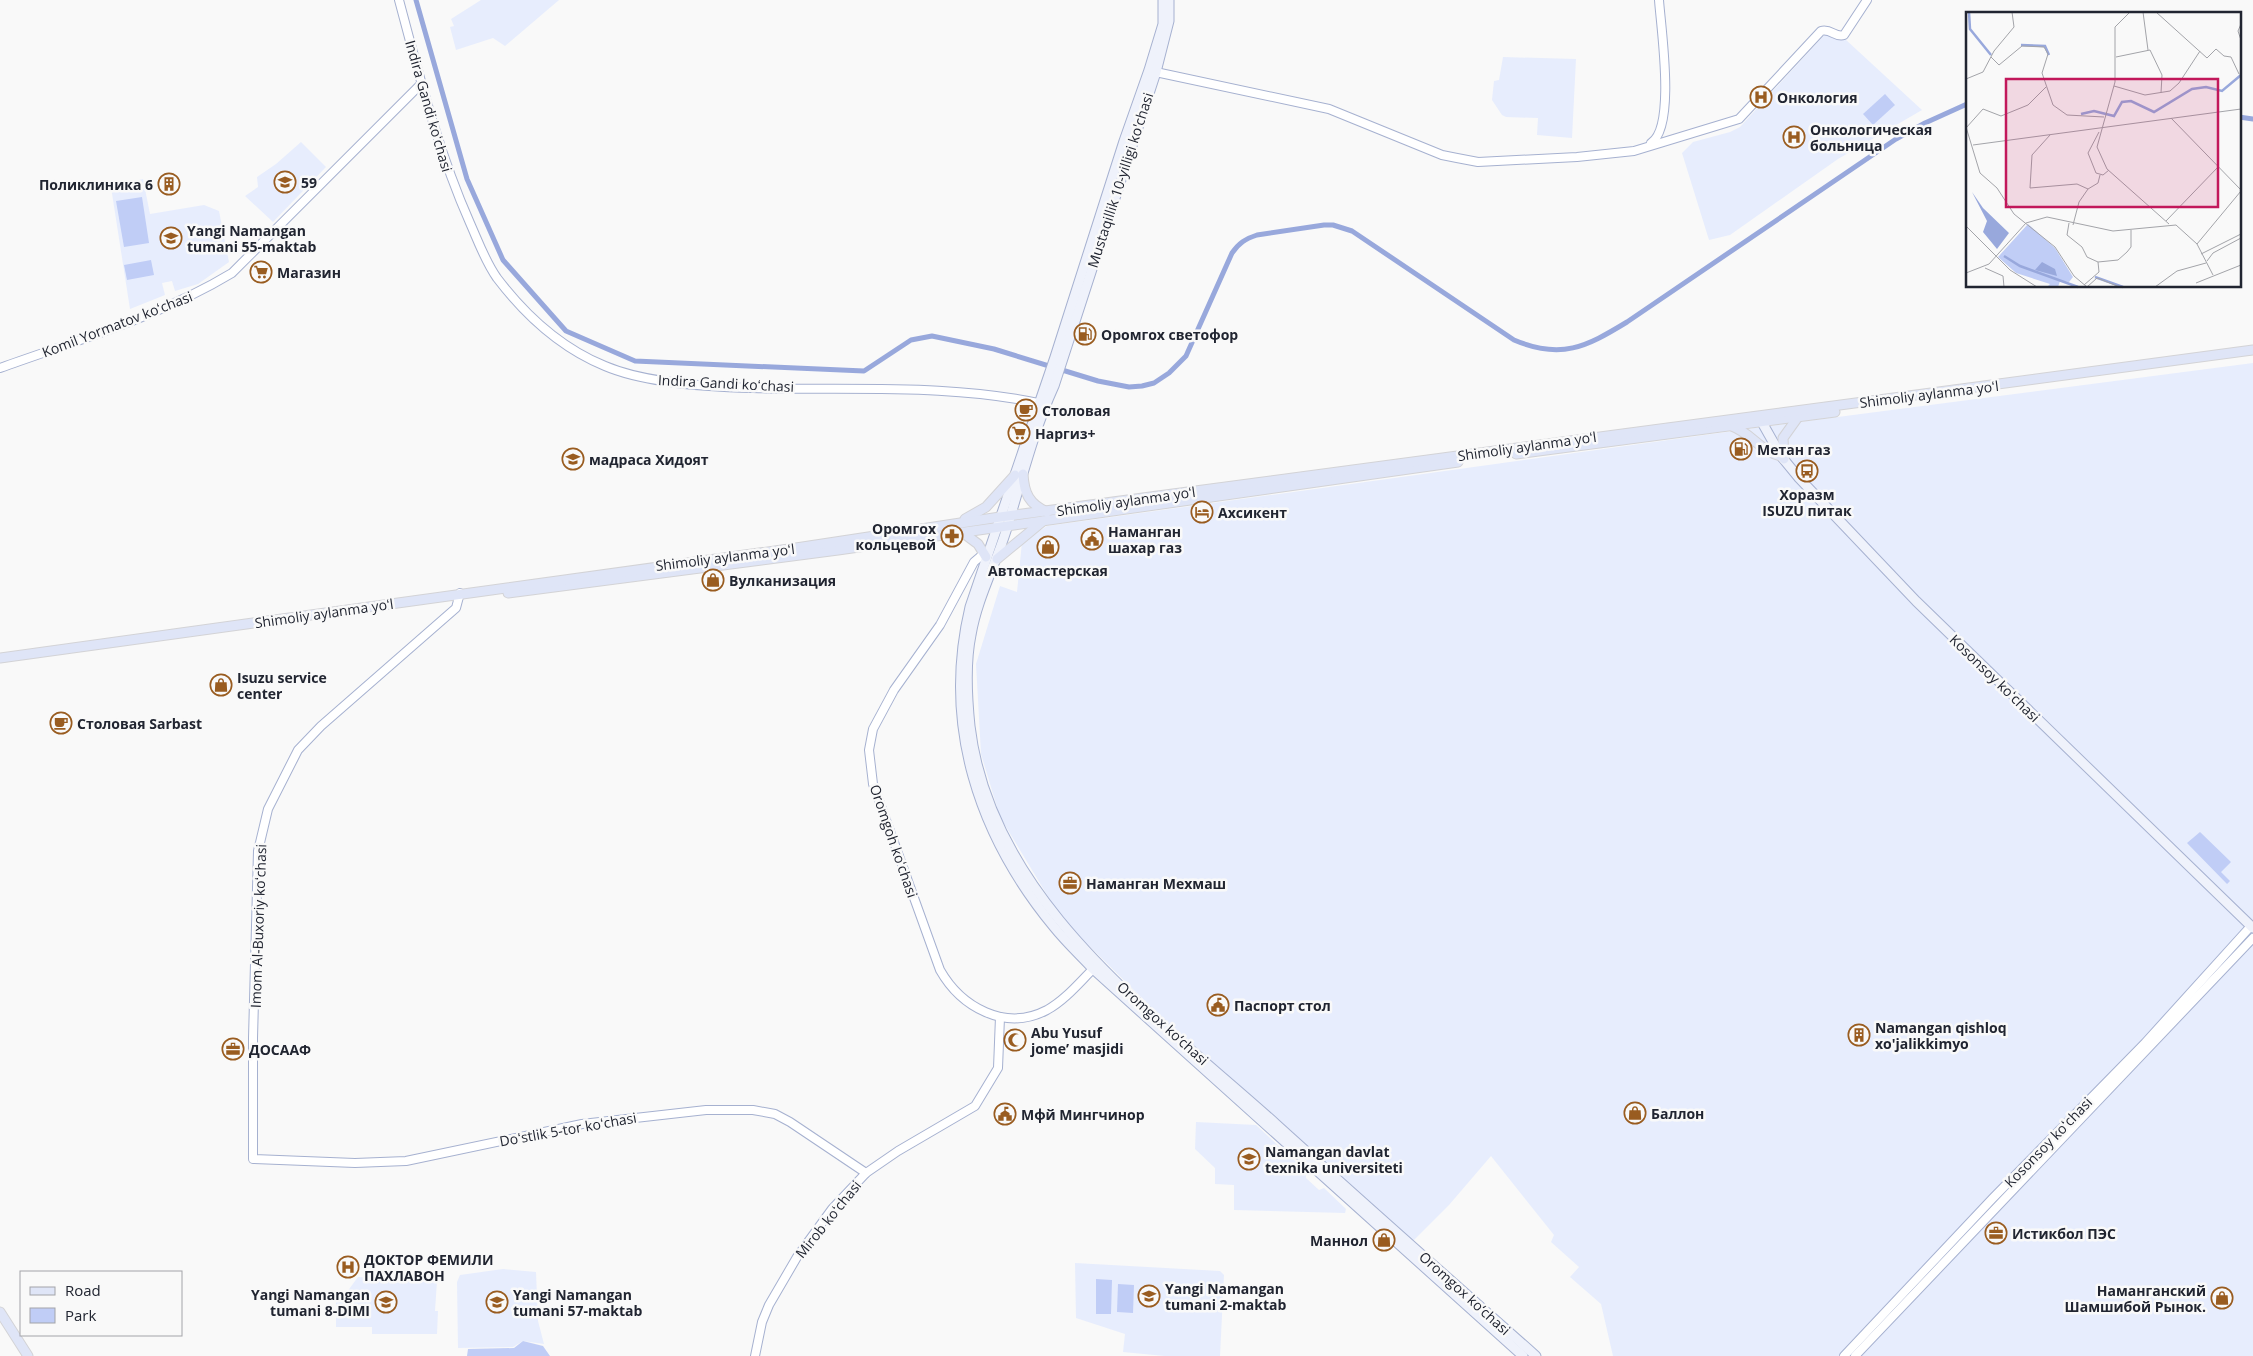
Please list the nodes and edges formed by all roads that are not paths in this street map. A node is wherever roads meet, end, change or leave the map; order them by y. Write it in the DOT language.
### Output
graph roads {
  1 [pos="399,0"];
  2 [pos="1163,0"];
  3 [pos="1169,0"];
  4 [pos="1659,0"];
  5 [pos="1868,0"];
  6 [pos="1152,71"];
  7 [pos="422,83"];
  8 [pos="1649,144"];
  9 [pos="2253,350"];
  10 [pos="2253,356"];
  11 [pos="0,368"];
  12 [pos="2137,369"];
  13 [pos="1042,404"];
  14 [pos="1798,417"];
  15 [pos="1760,418"];
  16 [pos="1732,426"];
  17 [pos="1584,443"];
  18 [pos="1782,458"];
  19 [pos="1019,475"];
  20 [pos="1010,515"];
  21 [pos="1046,515"];
  22 [pos="1000,516"];
  23 [pos="959,523"];
  24 [pos="1008,526"];
  25 [pos="996,527"];
  26 [pos="962,532"];
  27 [pos="796,551"];
  28 [pos="986,556"];
  29 [pos="997,559"];
  30 [pos="980,590"];
  31 [pos="460,596"];
  32 [pos="85,648"];
  33 [pos="0,658"];
  34 [pos="0,663"];
  35 [pos="2252,927"];
  36 [pos="2253,938"];
  37 [pos="1093,969"];
  38 [pos="1000,1017"];
  39 [pos="254,1159"];
  40 [pos="866,1173"];
  41 [pos="1384,1227"];
  42 [pos="0,1312"];
  43 [pos="28,1356"];
  44 [pos="755,1356"];
  45 [pos="1523,1356"];
  46 [pos="1536,1356"];
  47 [pos="1844,1356"];
  48 [pos="1856,1356"];
  1 -- 7 [label="street, Indira Gandi koʻchasi"];
  2 -- 6 [label="main road, Mustaqillik 10-yilligi ko'chasi"];
  3 -- 6 [label="main road, Mustaqillik 10-yilligi ko'chasi"];
  4 -- 8 [label="street"];
  5 -- 8 [label="street"];
  6 -- 8 [label="street"];
  6 -- 13 [label="main road, Mustaqillik 10-yilligi ko'chasi"];
  7 -- 11 [label="street, Komil Yormatov koʻchasi"];
  7 -- 13 [label="street, Indira Gandi koʻchasi"];
  9 -- 12 [label="main road, Shimoliy aylanma yoʻl"];
  10 -- 12 [label="main road, Shimoliy aylanma yoʻl"];
  12 -- 14 [label="main road, Shimoliy aylanma yoʻl"];
  12 -- 15 [label="main road, Shimoliy aylanma yoʻl"];
  13 -- 19 [label="main road, Mustaqillik 10-yilligi ko'chasi"];
  14 -- 15 [label="main road, Shimoliy aylanma yoʻl"];
  14 -- 18 [label="main road"];
  15 -- 16 [label="main road, Shimoliy aylanma yoʻl"];
  15 -- 17 [label="main road, Shimoliy aylanma yoʻl"];
  15 -- 18 [label="main road, Kosonsoy koʻchasi"];
  16 -- 17 [label="main road, Shimoliy aylanma yoʻl"];
  16 -- 18 [label="main road"];
  17 -- 21 [label="main road, Shimoliy aylanma yoʻl"];
  18 -- 35 [label="main road, Kosonsoy koʻchasi"];
  19 -- 20 [label="main road"];
  19 -- 21 [label="main road"];
  19 -- 22 [label="main road"];
  19 -- 23 [label="main road"];
  20 -- 21 [label="main road, Shimoliy aylanma yoʻl"];
  20 -- 22 [label="main road, Shimoliy aylanma yoʻl"];
  20 -- 24 [label="main road"];
  21 -- 24 [label="main road, Shimoliy aylanma yoʻl"];
  21 -- 29 [label="main road"];
  22 -- 23 [label="main road, Shimoliy aylanma yoʻl"];
  22 -- 25 [label="main road"];
  23 -- 27 [label="main road, Shimoliy aylanma yoʻl"];
  24 -- 25 [label="main road, Shimoliy aylanma yoʻl"];
  24 -- 29 [label="main road"];
  25 -- 26 [label="main road, Shimoliy aylanma yoʻl"];
  25 -- 28 [label="main road"];
  26 -- 27 [label="main road, Shimoliy aylanma yoʻl"];
  26 -- 28 [label="main road"];
  27 -- 31 [label="main road, Shimoliy aylanma yoʻl"];
  28 -- 30 [label="main road"];
  28 -- 38 [label="street, Oromgoh koʻchasi"];
  29 -- 30 [label="main road"];
  30 -- 37 [label="main road, Oromgox ko‘chasi"];
  30 -- 41 [label="main road, Oromgox ko‘chasi"];
  31 -- 32 [label="main road, Shimoliy aylanma yoʻl"];
  31 -- 39 [label="street, Imom Al-Buxoriy koʻchasi"];
  32 -- 33 [label="main road, Shimoliy aylanma yoʻl"];
  32 -- 34 [label="main road, Shimoliy aylanma yoʻl"];
  35 -- 47 [label="street, Kosonsoy koʻchasi"];
  36 -- 48 [label="street, Kosonsoy koʻchasi"];
  37 -- 38 [label="street, Oromgoh koʻchasi"];
  37 -- 41 [label="main road, Oromgox ko‘chasi"];
  38 -- 40 [label="street, Mirob koʻchasi"];
  39 -- 40 [label="street, Doʻstlik 5-tor koʻchasi"];
  40 -- 44 [label="street, Mirob koʻchasi"];
  41 -- 45 [label="main road, Oromgox ko‘chasi"];
  41 -- 46 [label="main road, Oromgox ko‘chasi"];
  42 -- 43 [label="main road"];
}
